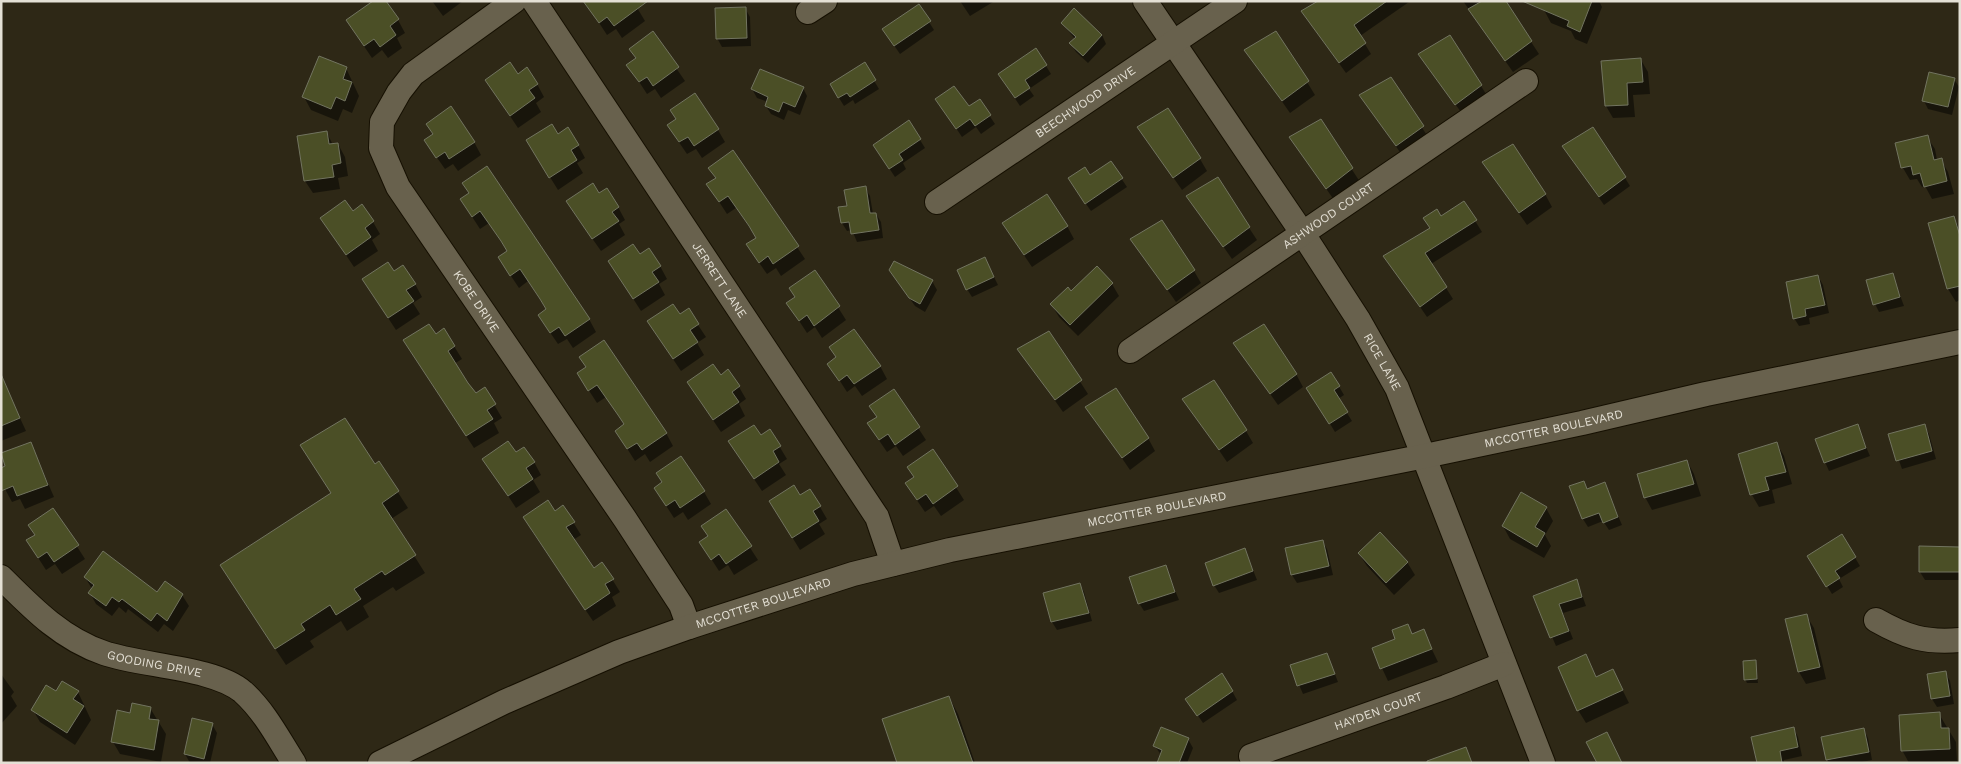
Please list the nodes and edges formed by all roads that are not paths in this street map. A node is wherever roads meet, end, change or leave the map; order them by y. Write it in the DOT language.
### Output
graph roads {
  1 [pos="514,1"];
  2 [pos="534,1"];
  3 [pos="1146,1"];
  4 [pos="1235,1"];
  5 [pos="1173,42"];
  6 [pos="1526,81"];
  7 [pos="937,202"];
  8 [pos="1303,234"];
  9 [pos="1960,342"];
  10 [pos="1130,351"];
  11 [pos="1425,456"];
  12 [pos="893,564"];
  13 [pos="1,577"];
  14 [pos="1876,620"];
  15 [pos="689,627"];
  16 [pos="1960,640"];
  17 [pos="1504,664"];
  18 [pos="1251,756"];
  19 [pos="294,763"];
  20 [pos="380,763"];
  21 [pos="1543,763"];
  1 -- 15 [label="street, KOBE DRIVE"];
  2 -- 12 [label="street, JERRETT LANE"];
  3 -- 5 [label="street, RICE LANE"];
  4 -- 5 [label="street, BEECHWOOD DRIVE"];
  5 -- 7 [label="street, BEECHWOOD DRIVE"];
  5 -- 8 [label="street, RICE LANE"];
  6 -- 8 [label="street, ASHWOOD COURT"];
  8 -- 10 [label="street, ASHWOOD COURT"];
  8 -- 11 [label="street, RICE LANE"];
  9 -- 11 [label="street, MCCOTTER BOULEVARD"];
  11 -- 12 [label="street, MCCOTTER BOULEVARD"];
  11 -- 17 [label="street, RICE LANE"];
  12 -- 15 [label="street, MCCOTTER BOULEVARD"];
  13 -- 19 [label="street, GOODING DRIVE"];
  14 -- 16 [label="street"];
  15 -- 20 [label="street, MCCOTTER BOULEVARD"];
  17 -- 18 [label="street, HAYDEN COURT"];
  17 -- 21 [label="street, RICE LANE"];
}
